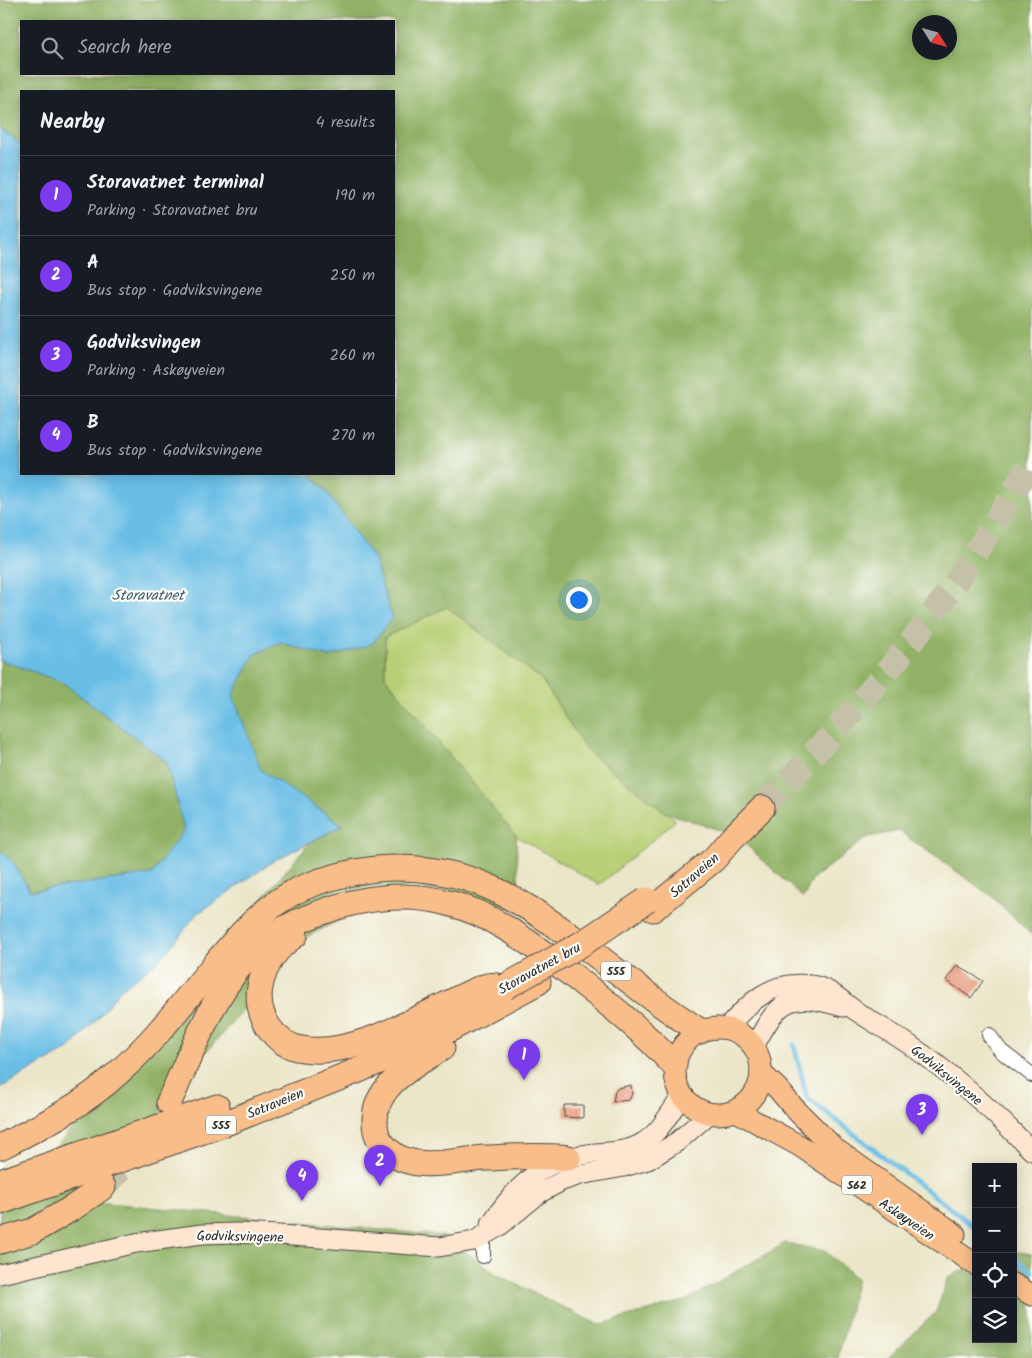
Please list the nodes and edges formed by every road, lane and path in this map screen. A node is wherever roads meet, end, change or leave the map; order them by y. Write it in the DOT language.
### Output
graph roads {
  1 [pos="762,808"];
  2 [pos="650,905"];
  3 [pos="334,908"];
  4 [pos="854,1010"];
  5 [pos="727,1028"];
  6 [pos="433,1031"];
  7 [pos="700,1031"];
  8 [pos="989,1035"];
  9 [pos="754,1047"];
  10 [pos="674,1065"];
  11 [pos="761,1073"];
  12 [pos="1032,1076"];
  13 [pos="682,1096"];
  14 [pos="169,1102"];
  15 [pos="736,1110"];
  16 [pos="709,1114"];
  17 [pos="0,1147"];
  18 [pos="1032,1151"];
  19 [pos="568,1158"];
  20 [pos="103,1187"];
  21 [pos="1,1195"];
  22 [pos="483,1236"];
  23 [pos="0,1241"];
  24 [pos="972,1246"];
  25 [pos="482,1256"];
  26 [pos="972,1263"];
  27 [pos="0,1274"];
  1 -- 2 [label="highway, Sotraveien / 555"];
  2 -- 6 [label="highway, Storavatnet bru / 555"];
  2 -- 6 [label="highway, Storavatnet bru / 555, bridge"];
  3 -- 6 [label="highway, 555"];
  3 -- 10 [label="highway, 555"];
  3 -- 14 [label="highway, 555"];
  4 -- 5 [label="main road, Godviksvingene"];
  4 -- 9 [label="main road, Godviksvingene"];
  4 -- 18 [label="main road, Godviksvingene"];
  5 -- 7 [label="main road"];
  5 -- 9 [label="main road"];
  6 -- 19 [label="highway, 555"];
  6 -- 21 [label="highway, Sotraveien / 555"];
  7 -- 10 [label="main road"];
  7 -- 17 [label="highway, 555"];
  8 -- 12 [label="street"];
  9 -- 11 [label="main road"];
  10 -- 13 [label="main road"];
  11 -- 15 [label="main road"];
  11 -- 24 [label="main road, Askøyveien / 562"];
  13 -- 16 [label="main road"];
  13 -- 19 [label="main road"];
  15 -- 16 [label="main road"];
  15 -- 26 [label="main road, Askøyveien / 562"];
  16 -- 22 [label="main road, Godviksvingene"];
  19 -- 22 [label="main road"];
  20 -- 23 [label="highway"];
  22 -- 25 [label="street"];
  22 -- 27 [label="main road, Godviksvingene"];
}
